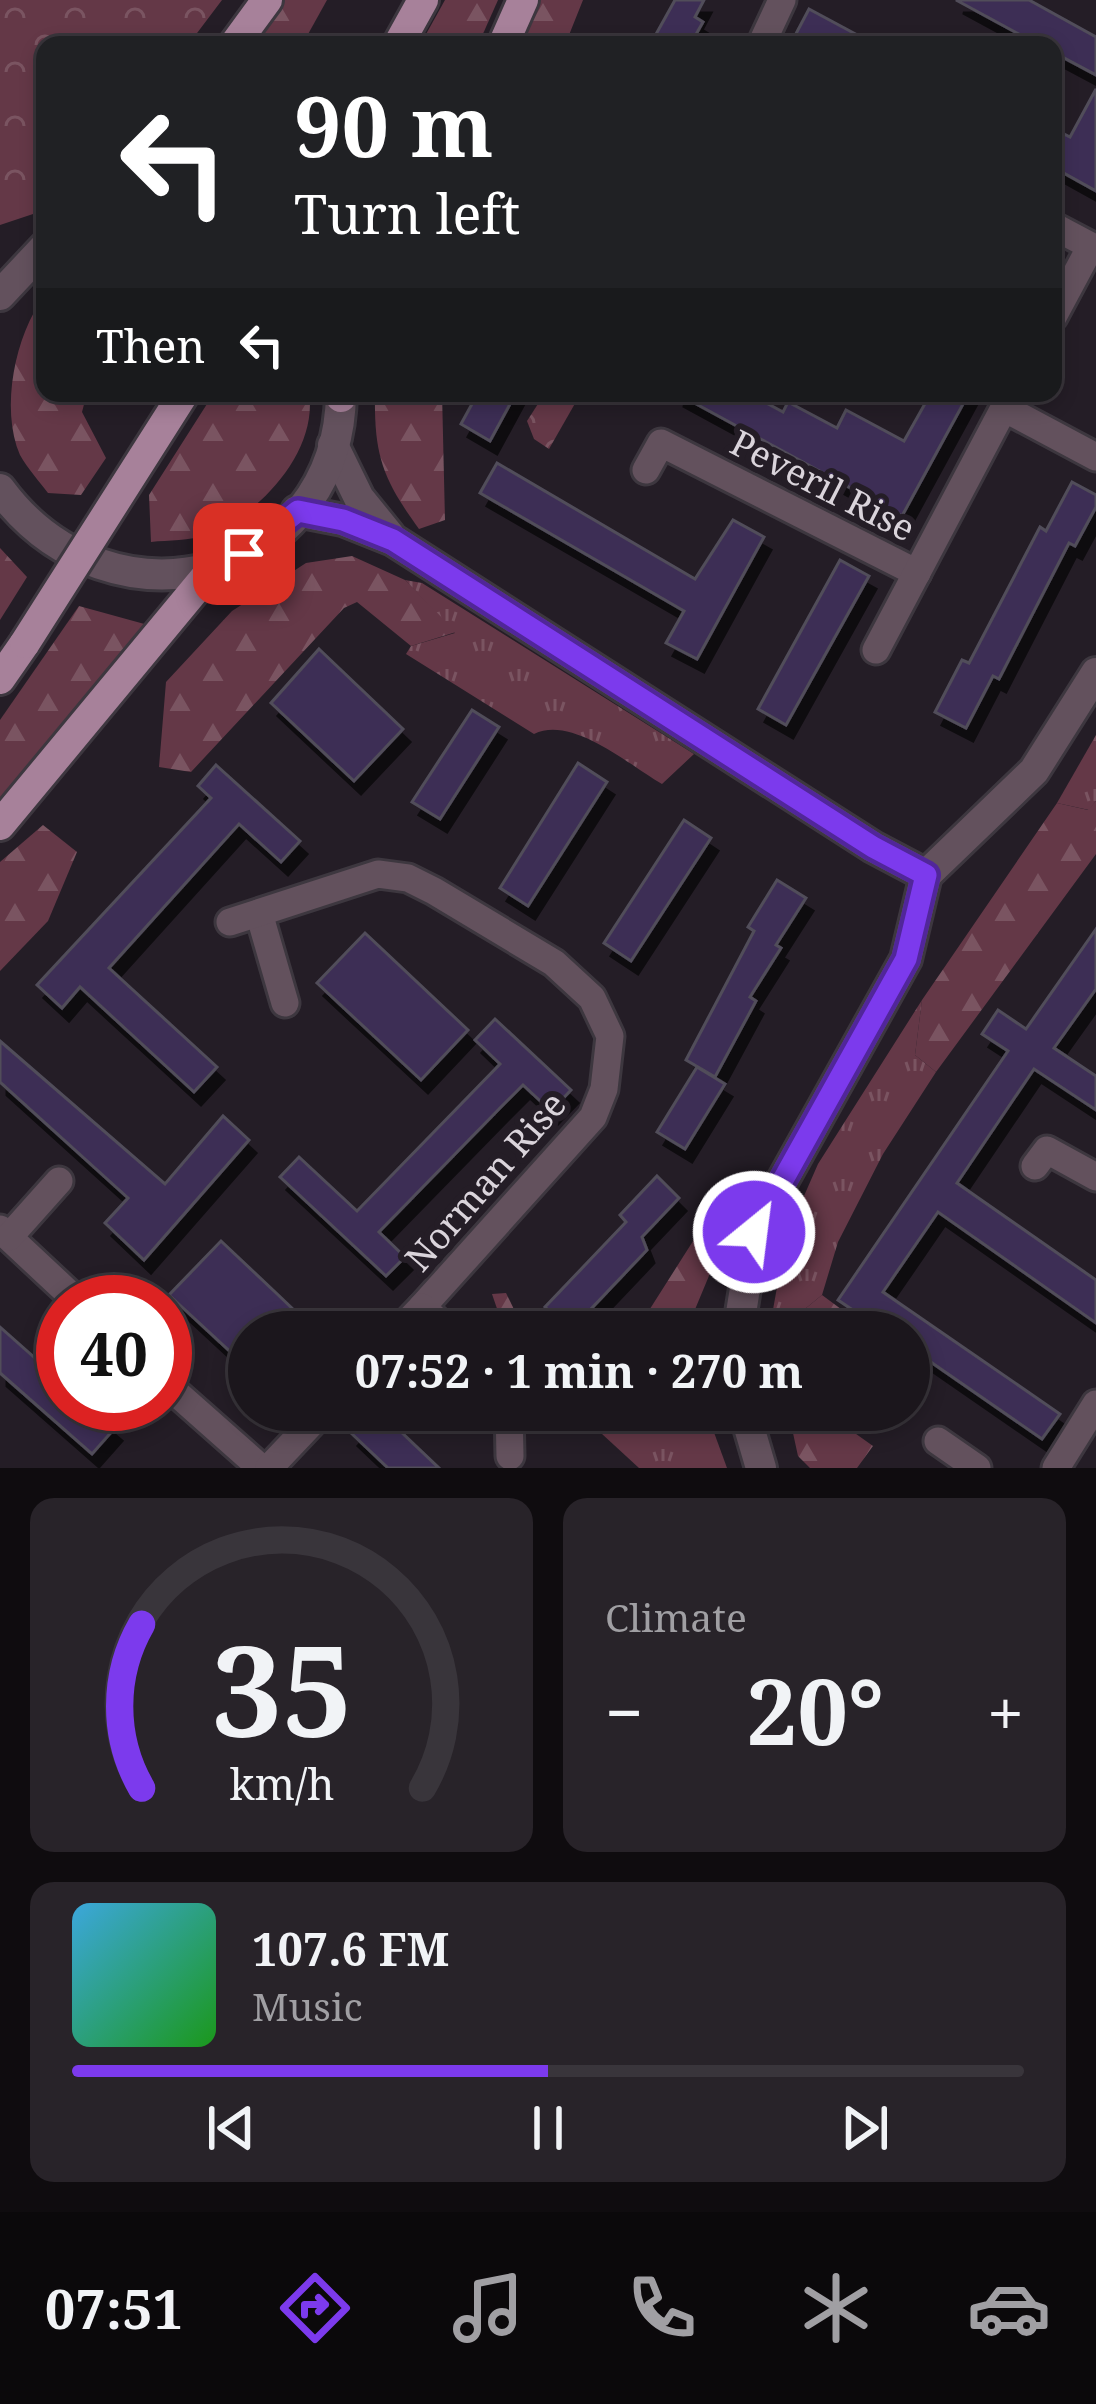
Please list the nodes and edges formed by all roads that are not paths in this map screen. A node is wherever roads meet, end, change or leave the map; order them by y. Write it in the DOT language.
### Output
graph roads {
  1 [pos="266,0"];
  2 [pos="423,0"];
  3 [pos="523,0"];
  4 [pos="782,0"];
  5 [pos="240,36"];
  6 [pos="403,36"];
  7 [pos="506,36"];
  8 [pos="765,36"];
  9 [pos="1062,230"];
  10 [pos="1094,242"];
  11 [pos="36,250"];
  12 [pos="0,254"];
  13 [pos="36,254"];
  14 [pos="0,295"];
  15 [pos="1062,301"];
  16 [pos="178,402"];
  17 [pos="340,402"];
  18 [pos="1007,402"];
  19 [pos="1011,402"];
  20 [pos="333,445"];
  21 [pos="1096,457"];
  22 [pos="646,470"];
  23 [pos="0,489"];
  24 [pos="298,511"];
  25 [pos="393,540"];
  26 [pos="213,568"];
  27 [pos="916,572"];
  28 [pos="876,650"];
  29 [pos="1096,673"];
  30 [pos="0,679"];
  31 [pos="0,825"];
  32 [pos="926,875"];
  33 [pos="259,913"];
  34 [pos="230,922"];
  35 [pos="285,1003"];
  36 [pos="1048,1149"];
  37 [pos="1096,1177"];
  38 [pos="59,1181"];
  39 [pos="4,1233"];
  40 [pos="49,1275"];
  41 [pos="422,1307"];
  42 [pos="418,1311"];
  43 [pos="426,1311"];
  44 [pos="741,1311"];
  45 [pos="1096,1404"];
  46 [pos="192,1406"];
  47 [pos="303,1431"];
  48 [pos="509,1431"];
  49 [pos="750,1431"];
  50 [pos="938,1441"];
  51 [pos="510,1456"];
  52 [pos="265,1468"];
  53 [pos="761,1468"];
  54 [pos="977,1468"];
  55 [pos="1056,1468"];
  1 -- 5 [label="main road"];
  2 -- 6 [label="main road"];
  3 -- 7 [label="main road"];
  4 -- 8 [label="street"];
  9 -- 10 [label="street"];
  10 -- 15 [label="street"];
  11 -- 12 [label="street"];
  13 -- 14 [label="street"];
  16 -- 30 [label="main road, bridge"];
  17 -- 20 [label="street"];
  18 -- 27 [label="street, Peveril Rise"];
  19 -- 21 [label="street, Peveril Rise"];
  20 -- 24 [label="street"];
  20 -- 25 [label="street"];
  22 -- 27 [label="street, Peveril Rise"];
  23 -- 26 [label="street"];
  24 -- 25 [label="street"];
  24 -- 26 [label="street"];
  25 -- 32 [label="street"];
  26 -- 31 [label="main road"];
  27 -- 28 [label="street, Peveril Rise"];
  29 -- 32 [label="street"];
  32 -- 44 [label="street"];
  33 -- 34 [label="street, Norman Rise"];
  33 -- 35 [label="street"];
  33 -- 41 [label="street, Norman Rise"];
  36 -- 37 [label="street"];
  38 -- 39 [label="street"];
  39 -- 40 [label="street"];
  41 -- 42 [label="street, Norman Rise"];
  41 -- 43 [label="street, Norman Rise"];
  45 -- 55 [label="street"];
  46 -- 52 [label="street"];
  47 -- 52 [label="street"];
  48 -- 51 [label="street"];
  49 -- 53 [label="street"];
  50 -- 54 [label="street"];
}
